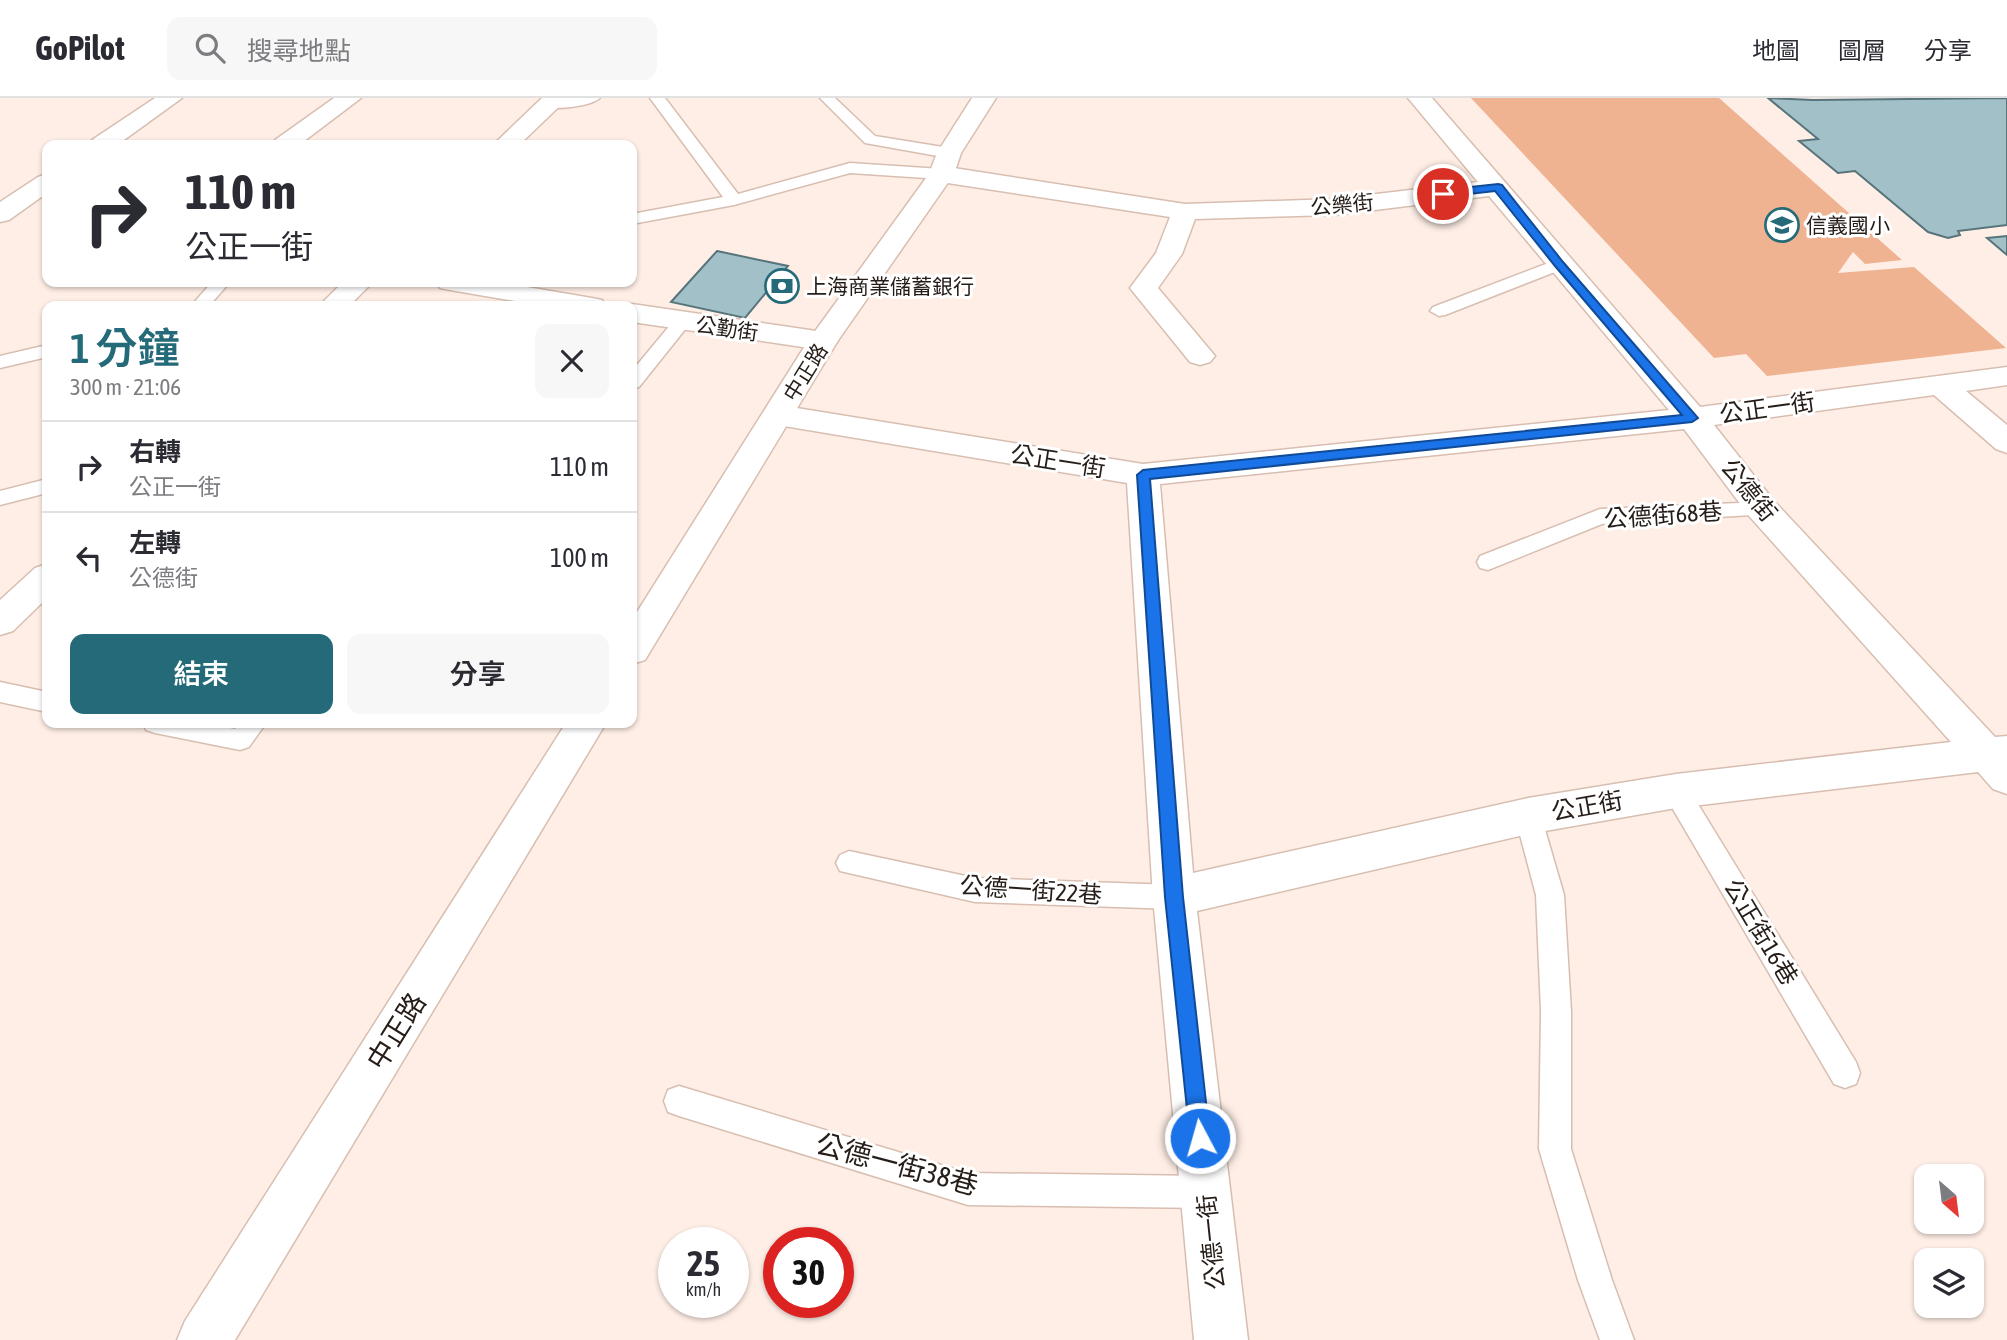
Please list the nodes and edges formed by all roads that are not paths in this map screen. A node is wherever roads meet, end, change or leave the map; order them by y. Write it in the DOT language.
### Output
graph roads {
  1 [pos="170,98"];
  2 [pos="349,98"];
  3 [pos="593,98"];
  4 [pos="657,98"];
  5 [pos="827,98"];
  6 [pos="984,98"];
  7 [pos="1420,98"];
  8 [pos="553,101"];
  9 [pos="108,140"];
  10 [pos="291,140"];
  11 [pos="510,140"];
  12 [pos="945,163"];
  13 [pos="42,185"];
  14 [pos="1498,187"];
  15 [pos="734,200"];
  16 [pos="4,209"];
  17 [pos="1185,212"];
  18 [pos="42,213"];
  19 [pos="637,218"];
  20 [pos="1559,264"];
  21 [pos="217,287"];
  22 [pos="354,287"];
  23 [pos="480,287"];
  24 [pos="204,301"];
  25 [pos="338,301"];
  26 [pos="562,301"];
  27 [pos="1439,311"];
  28 [pos="637,314"];
  29 [pos="682,322"];
  30 [pos="823,341"];
  31 [pos="42,352"];
  32 [pos="1200,356"];
  33 [pos="0,362"];
  34 [pos="2007,376"];
  35 [pos="637,377"];
  36 [pos="1939,384"];
  37 [pos="778,415"];
  38 [pos="1692,418"];
  39 [pos="2007,442"];
  40 [pos="1143,475"];
  41 [pos="42,487"];
  42 [pos="0,498"];
  43 [pos="1762,509"];
  44 [pos="1488,562"];
  45 [pos="42,582"];
  46 [pos="0,621"];
  47 [pos="637,642"];
  48 [pos="0,692"];
  49 [pos="42,701"];
  50 [pos="180,728"];
  51 [pos="250,728"];
  52 [pos="584,728"];
  53 [pos="2001,761"];
  54 [pos="1676,791"];
  55 [pos="1528,816"];
  56 [pos="849,863"];
  57 [pos="1174,897"];
  58 [pos="1845,1073"];
  59 [pos="679,1101"];
  60 [pos="1205,1192"];
  61 [pos="204,1340"];
  62 [pos="1221,1340"];
  63 [pos="1617,1340"];
  1 -- 9 [label="street"];
  2 -- 10 [label="street"];
  3 -- 8 [label="lane"];
  4 -- 15 [label="lane"];
  5 -- 12 [label="lane"];
  6 -- 12 [label="street, 中正路"];
  7 -- 14 [label="street, 公德街"];
  8 -- 11 [label="street"];
  12 -- 15 [label="lane"];
  12 -- 17 [label="street, 公樂街"];
  12 -- 30 [label="street, 中正路"];
  13 -- 16 [label="street"];
  14 -- 17 [label="street, 公樂街"];
  14 -- 20 [label="street, 公德街"];
  15 -- 19 [label="lane"];
  16 -- 18 [label="street"];
  17 -- 32 [label="street"];
  20 -- 27 [label="lane"];
  20 -- 38 [label="street, 公德街"];
  21 -- 24 [label="lane"];
  22 -- 25 [label="street"];
  23 -- 26 [label="street"];
  28 -- 29 [label="street, 公勤街"];
  29 -- 30 [label="street, 公勤街"];
  29 -- 35 [label="lane"];
  30 -- 37 [label="street, 中正路"];
  31 -- 33 [label="lane"];
  34 -- 36 [label="street, 公正一街"];
  36 -- 38 [label="street, 公正一街"];
  36 -- 39 [label="street"];
  37 -- 40 [label="street, 公正一街"];
  37 -- 47 [label="street, 中正路"];
  38 -- 40 [label="street, 公正一街"];
  38 -- 43 [label="street, 公德街"];
  40 -- 57 [label="street, 公德一街"];
  41 -- 42 [label="lane"];
  43 -- 44 [label="lane, 公德街68巷"];
  43 -- 53 [label="street, 公德街"];
  45 -- 46 [label="street"];
  48 -- 49 [label="lane"];
  50 -- 51 [label="lane"];
  52 -- 61 [label="street, 中正路"];
  53 -- 54 [label="street, 公正街"];
  54 -- 55 [label="street, 公正街"];
  54 -- 58 [label="lane, 公正街16巷"];
  55 -- 57 [label="street, 公正街"];
  55 -- 63 [label="lane"];
  56 -- 57 [label="lane, 公德一街22巷"];
  57 -- 60 [label="street, 公德一街"];
  59 -- 60 [label="lane, 公德一街38巷"];
  60 -- 62 [label="street, 公德一街"];
}
